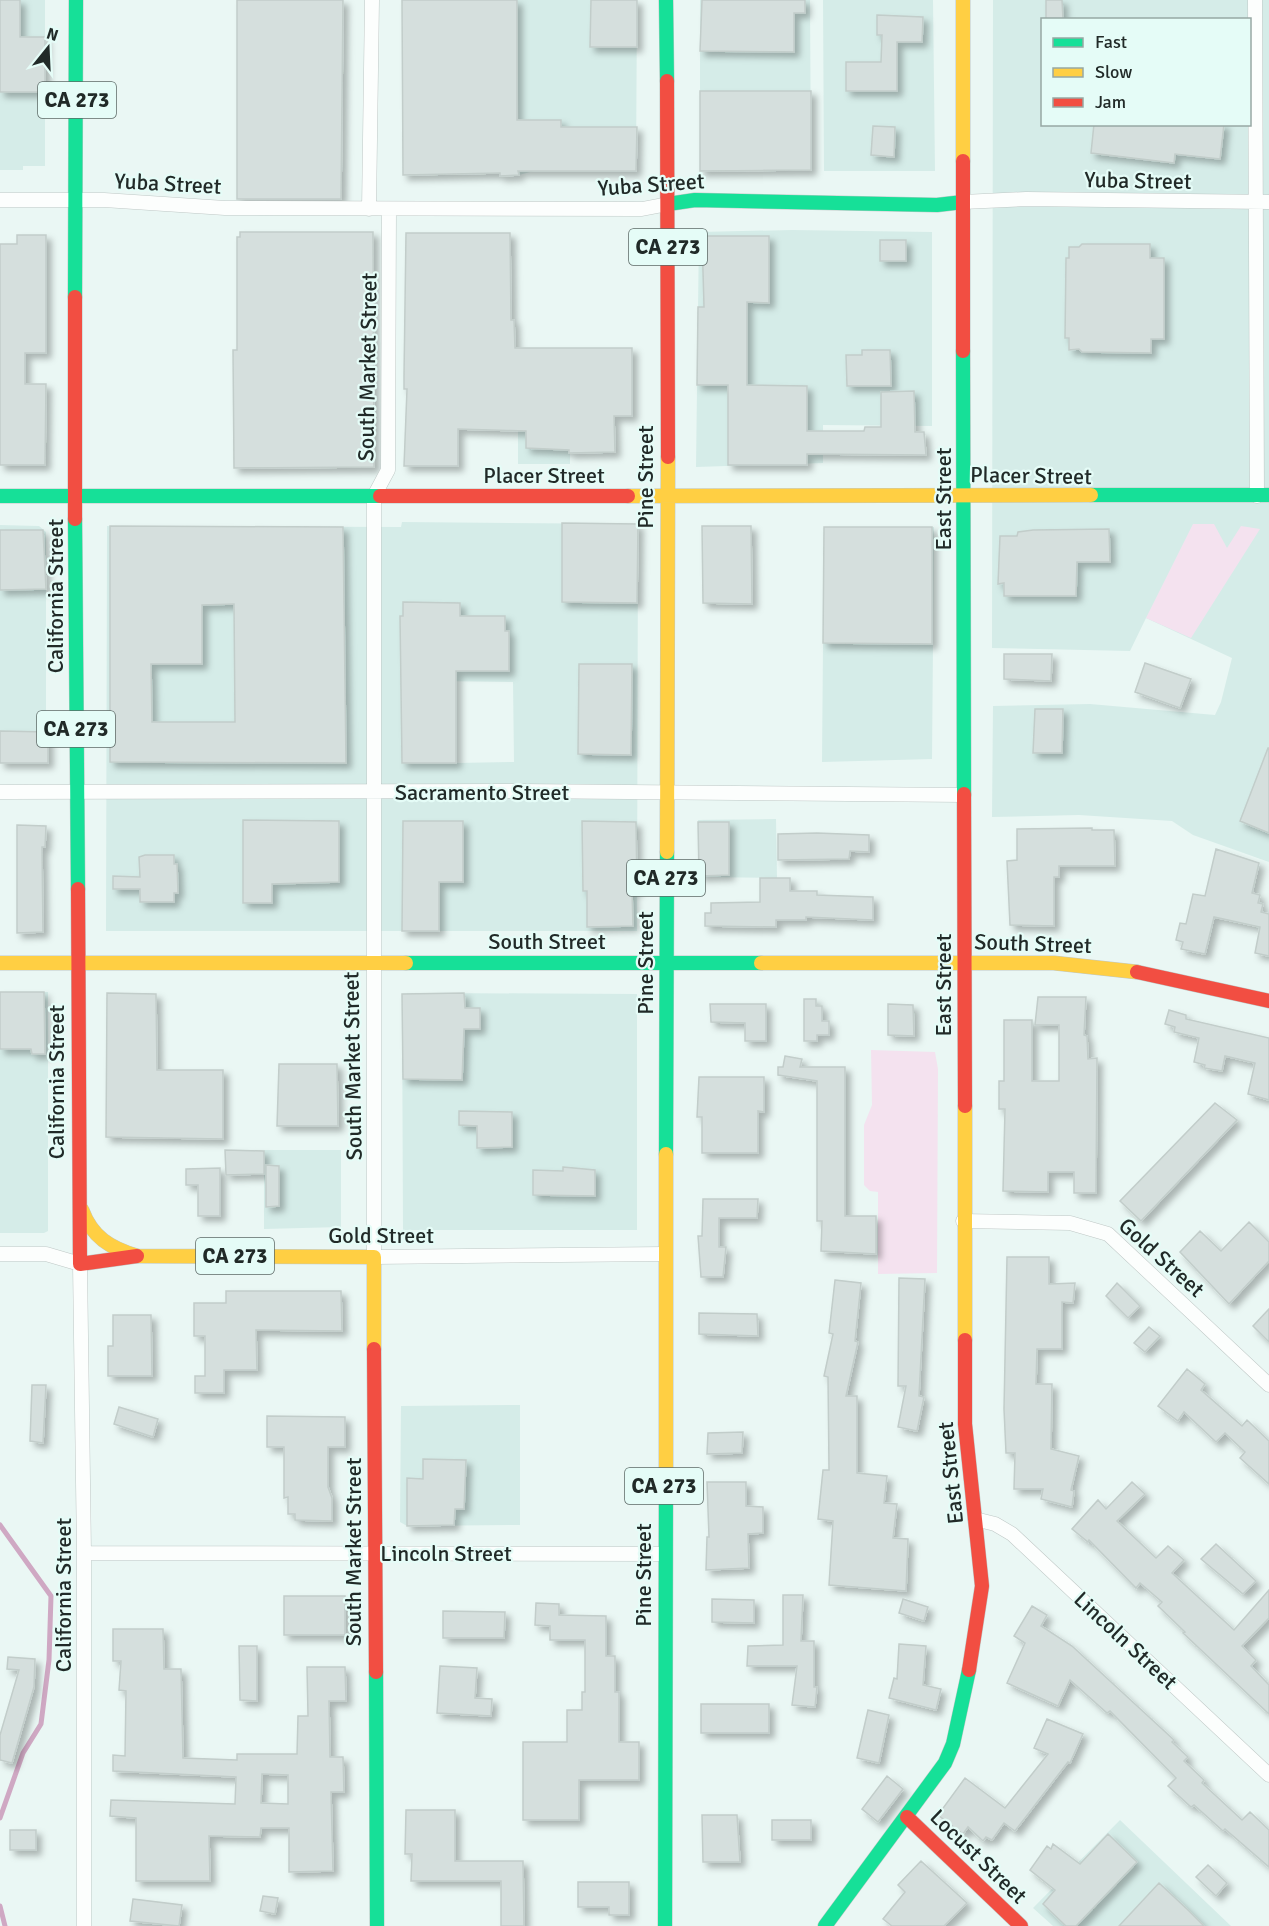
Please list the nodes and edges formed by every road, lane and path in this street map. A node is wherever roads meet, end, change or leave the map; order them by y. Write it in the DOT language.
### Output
graph roads {
  1 [pos="76,0"];
  2 [pos="372,0"];
  3 [pos="666,0"];
  4 [pos="963,0"];
  5 [pos="1255,0"];
  6 [pos="0,200"];
  7 [pos="78,200"];
  8 [pos="963,202"];
  9 [pos="1263,202"];
  10 [pos="668,204"];
  11 [pos="369,209"];
  12 [pos="389,209"];
  13 [pos="666,495"];
  14 [pos="964,495"];
  15 [pos="1263,495"];
  16 [pos="0,496"];
  17 [pos="75,496"];
  18 [pos="374,496"];
  19 [pos="372,791"];
  20 [pos="0,792"];
  21 [pos="76,792"];
  22 [pos="666,794"];
  23 [pos="964,795"];
  24 [pos="77,962"];
  25 [pos="964,962"];
  26 [pos="0,963"];
  27 [pos="372,963"];
  28 [pos="666,963"];
  29 [pos="1269,1001"];
  30 [pos="78,1191"];
  31 [pos="963,1221"];
  32 [pos="99,1240"];
  33 [pos="0,1254"];
  34 [pos="666,1254"];
  35 [pos="137,1256"];
  36 [pos="374,1257"];
  37 [pos="80,1264"];
  38 [pos="1269,1385"];
  39 [pos="975,1519"];
  40 [pos="84,1553"];
  41 [pos="374,1553"];
  42 [pos="664,1554"];
  43 [pos="1269,1775"];
  44 [pos="907,1817"];
  45 [pos="84,1926"];
  46 [pos="377,1926"];
  47 [pos="665,1926"];
  48 [pos="825,1926"];
  49 [pos="1021,1926"];
  1 -- 7 [label="main road, California Street / CA 273"];
  2 -- 11 [label="street"];
  3 -- 10 [label="main road, Pine Street / CA 273"];
  4 -- 8 [label="main road, East Street"];
  5 -- 9 [label="street"];
  6 -- 7 [label="street, Yuba Street"];
  7 -- 11 [label="street, Yuba Street"];
  7 -- 17 [label="main road, California Street / CA 273"];
  8 -- 9 [label="street, Yuba Street"];
  8 -- 10 [label="main road, Yuba Street"];
  8 -- 14 [label="main road, East Street"];
  9 -- 15 [label="street"];
  10 -- 12 [label="street, Yuba Street"];
  10 -- 13 [label="main road, Pine Street / CA 273"];
  11 -- 12 [label="street, Yuba Street"];
  12 -- 18 [label="street, South Market Street"];
  13 -- 14 [label="main road, Placer Street"];
  13 -- 18 [label="main road, Placer Street"];
  13 -- 22 [label="main road, Pine Street / CA 273"];
  14 -- 15 [label="main road, Placer Street"];
  14 -- 23 [label="main road, East Street"];
  16 -- 17 [label="main road, Placer Street"];
  17 -- 18 [label="main road, Placer Street"];
  17 -- 21 [label="main road, California Street / CA 273"];
  18 -- 19 [label="street, South Market Street"];
  19 -- 21 [label="street, Sacramento Street"];
  19 -- 22 [label="street, Sacramento Street"];
  19 -- 27 [label="street, South Market Street"];
  20 -- 21 [label="street, Sacramento Street"];
  21 -- 24 [label="main road, California Street / CA 273"];
  22 -- 23 [label="street, Sacramento Street"];
  22 -- 28 [label="main road, Pine Street / CA 273"];
  23 -- 25 [label="main road, East Street"];
  24 -- 26 [label="main road, South Street"];
  24 -- 27 [label="main road, South Street"];
  24 -- 30 [label="main road, California Street / CA 273"];
  25 -- 28 [label="main road, South Street"];
  25 -- 29 [label="main road, South Street"];
  25 -- 31 [label="main road, East Street"];
  27 -- 28 [label="main road, South Street"];
  27 -- 36 [label="street, South Market Street"];
  28 -- 34 [label="main road, Pine Street / CA 273"];
  30 -- 32 [label="main road, California Street / CA 273"];
  30 -- 37 [label="main road, California Street / CA 273"];
  31 -- 38 [label="street, Gold Street"];
  31 -- 39 [label="main road, East Street"];
  32 -- 35 [label="main road, Gold Street / CA 273"];
  33 -- 37 [label="street"];
  34 -- 36 [label="street, Gold Street"];
  34 -- 42 [label="main road, Pine Street / CA 273"];
  35 -- 36 [label="main road, Gold Street / CA 273"];
  35 -- 37 [label="main road, CA 273"];
  36 -- 41 [label="main road, South Market Street"];
  37 -- 40 [label="street, California Street"];
  39 -- 43 [label="street, Lincoln Street"];
  39 -- 44 [label="main road, East Street"];
  40 -- 41 [label="street, Lincoln Street"];
  40 -- 45 [label="street, California Street"];
  41 -- 42 [label="street, Lincoln Street"];
  41 -- 46 [label="main road, South Market Street"];
  42 -- 47 [label="main road, Pine Street / CA 273"];
  44 -- 48 [label="main road, East Street"];
  44 -- 49 [label="main road, Locust Street"];
}
